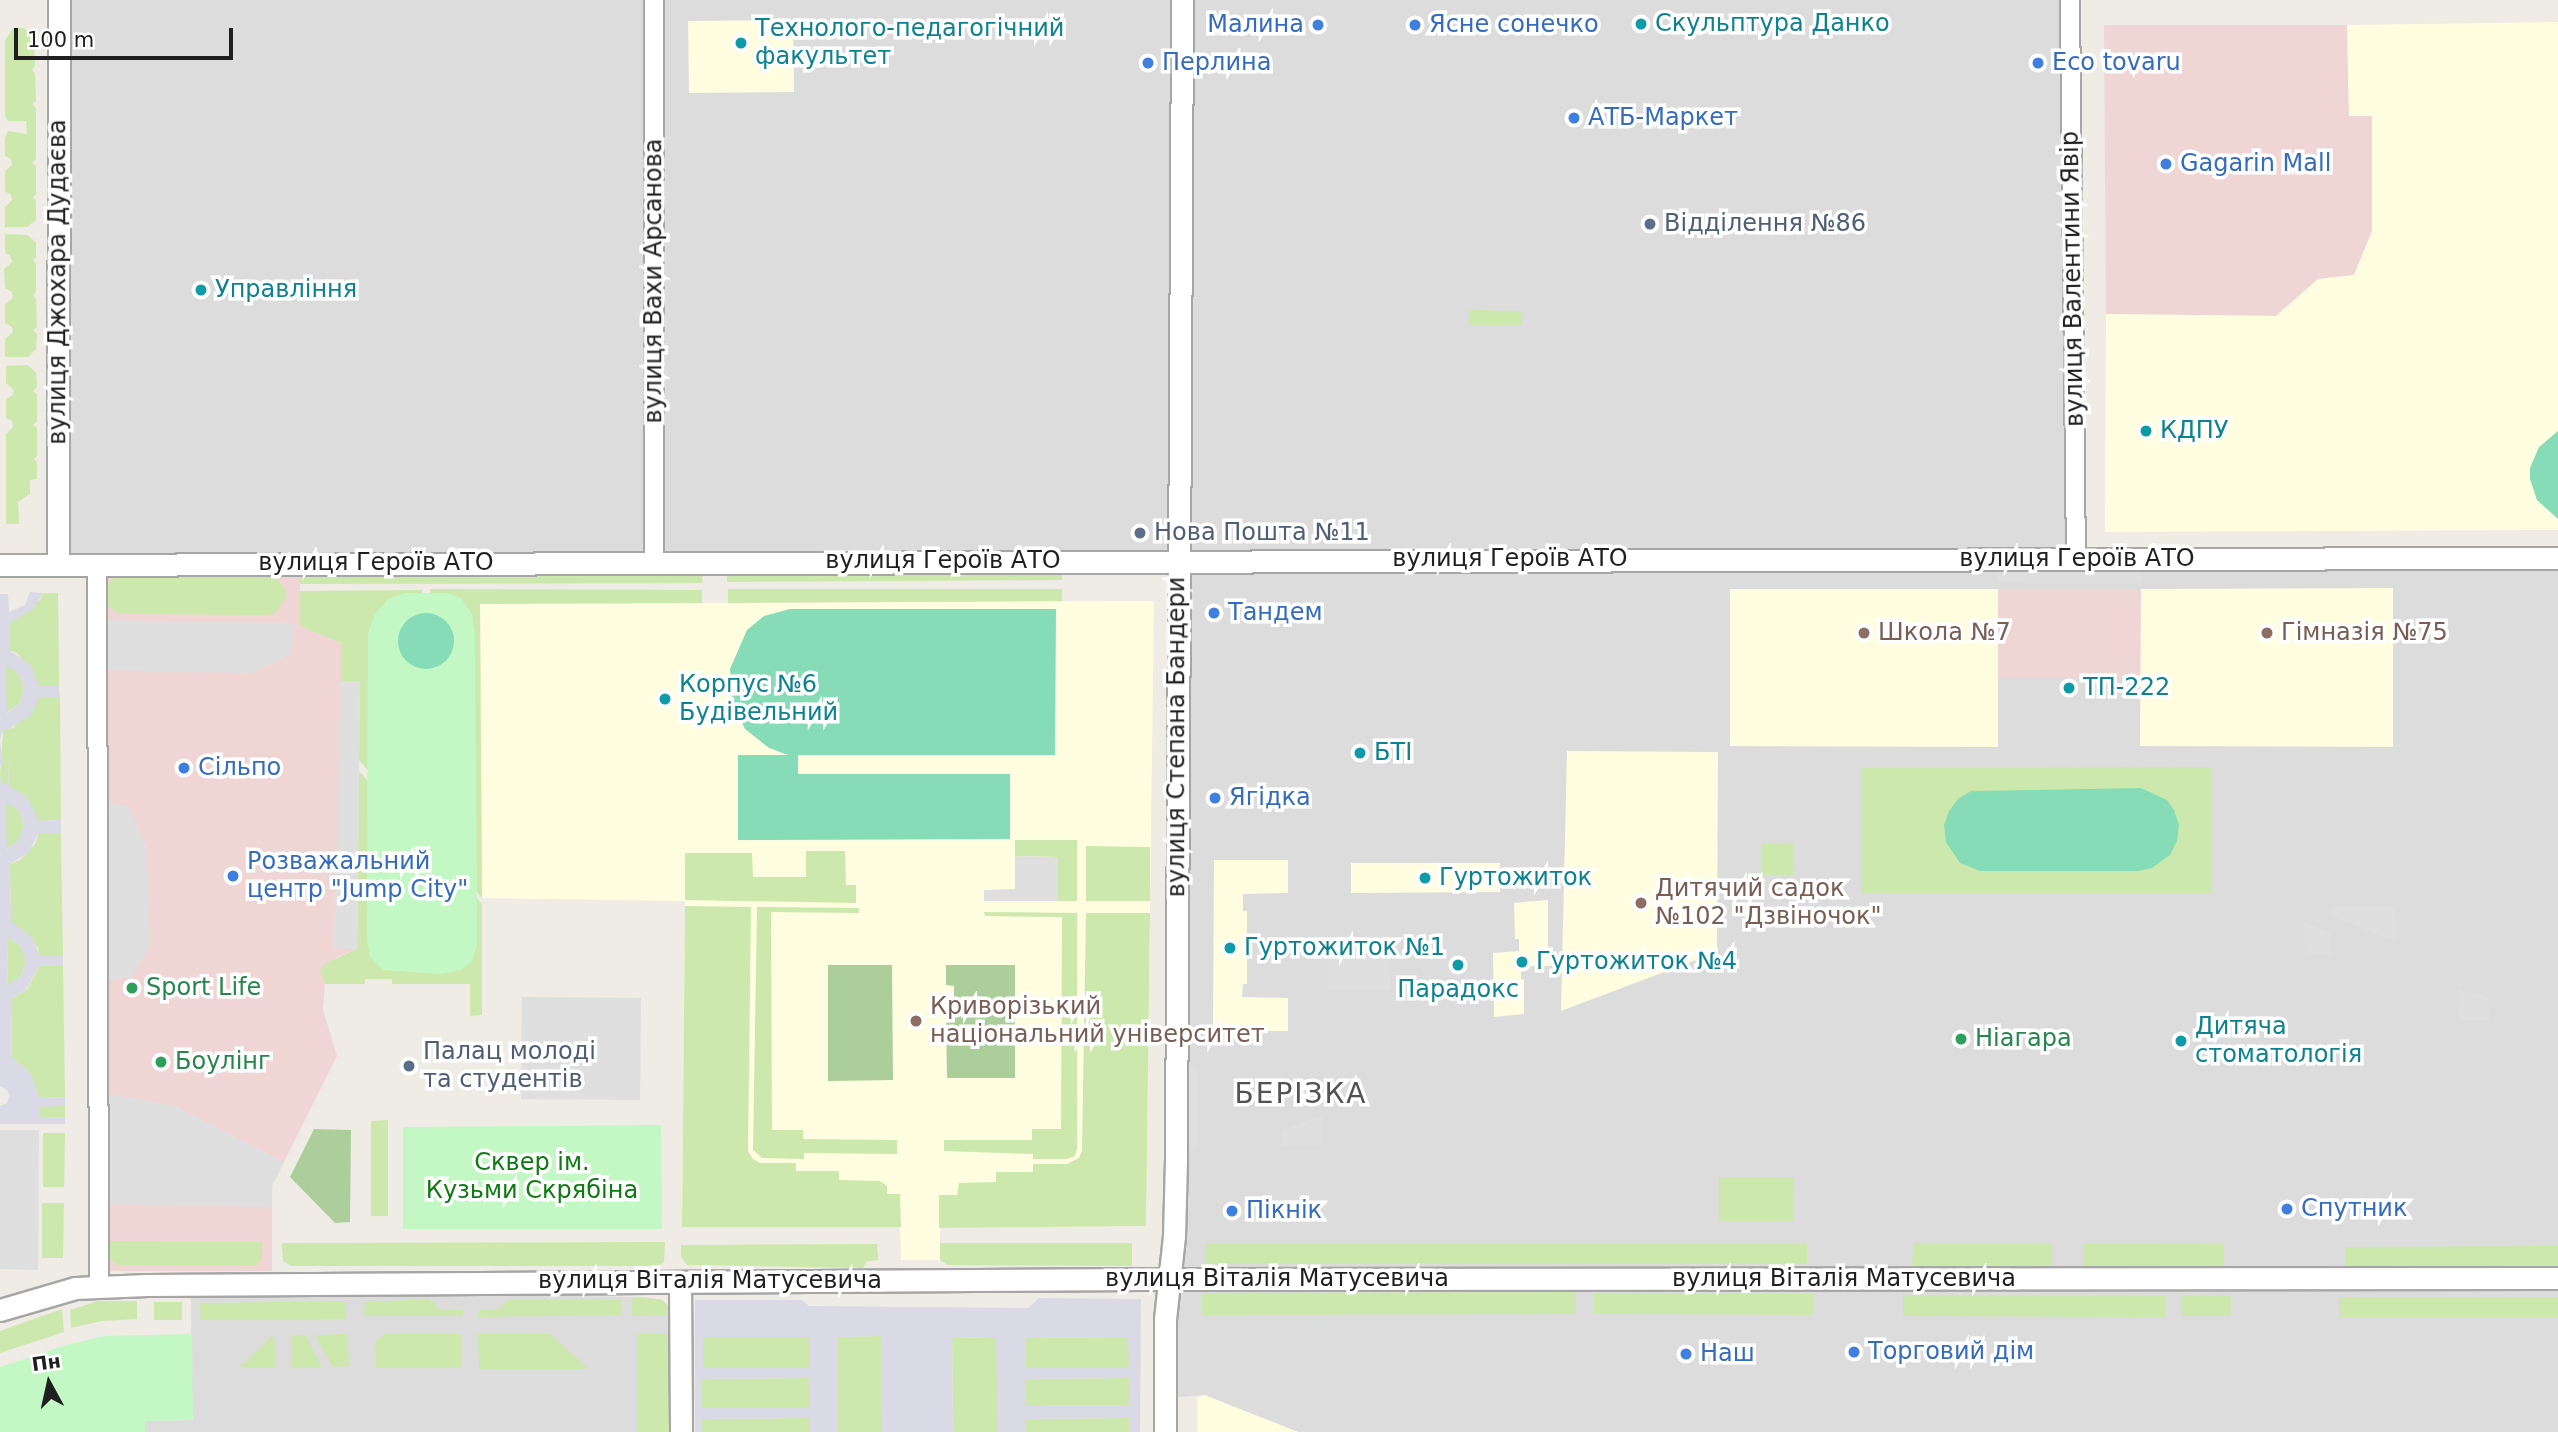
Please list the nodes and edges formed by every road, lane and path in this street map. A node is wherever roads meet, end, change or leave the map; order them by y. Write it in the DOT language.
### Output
graph roads {
  1 [pos="58,0"];
  2 [pos="654,0"];
  3 [pos="1182,0"];
  4 [pos="2070,0"];
  5 [pos="2558,558"];
  6 [pos="2076,559"];
  7 [pos="1178,560"];
  8 [pos="654,561"];
  9 [pos="58,564"];
  10 [pos="97,564"];
  11 [pos="0,565"];
  12 [pos="2558,1278"];
  13 [pos="1170,1279"];
  14 [pos="680,1282"];
  15 [pos="99,1286"];
  16 [pos="0,1310"];
  17 [pos="681,1432"];
  18 [pos="1165,1432"];
  1 -- 9 [label="street, вулиця Джохара Дудаєва"];
  2 -- 8 [label="street, вулиця Вахи Арсанова"];
  3 -- 7 [label="street, вулиця Степана Бандери"];
  4 -- 6 [label="street, вулиця Валентини Явір"];
  5 -- 6 [label="street, вулиця Героїв АТО"];
  6 -- 7 [label="street, вулиця Героїв АТО"];
  7 -- 8 [label="street, вулиця Героїв АТО"];
  7 -- 13 [label="street, вулиця Степана Бандери"];
  8 -- 10 [label="street, вулиця Героїв АТО"];
  9 -- 10 [label="street, вулиця Героїв АТО"];
  9 -- 11 [label="street, вулиця Героїв АТО"];
  10 -- 15 [label="street"];
  12 -- 13 [label="street, вулиця Віталія Матусевича"];
  13 -- 14 [label="street, вулиця Віталія Матусевича"];
  13 -- 18 [label="street, вулиця Степана Бандери"];
  14 -- 15 [label="street, вулиця Віталія Матусевича"];
  14 -- 17 [label="street"];
  15 -- 16 [label="street, вулиця Віталія Матусевича"];
}
